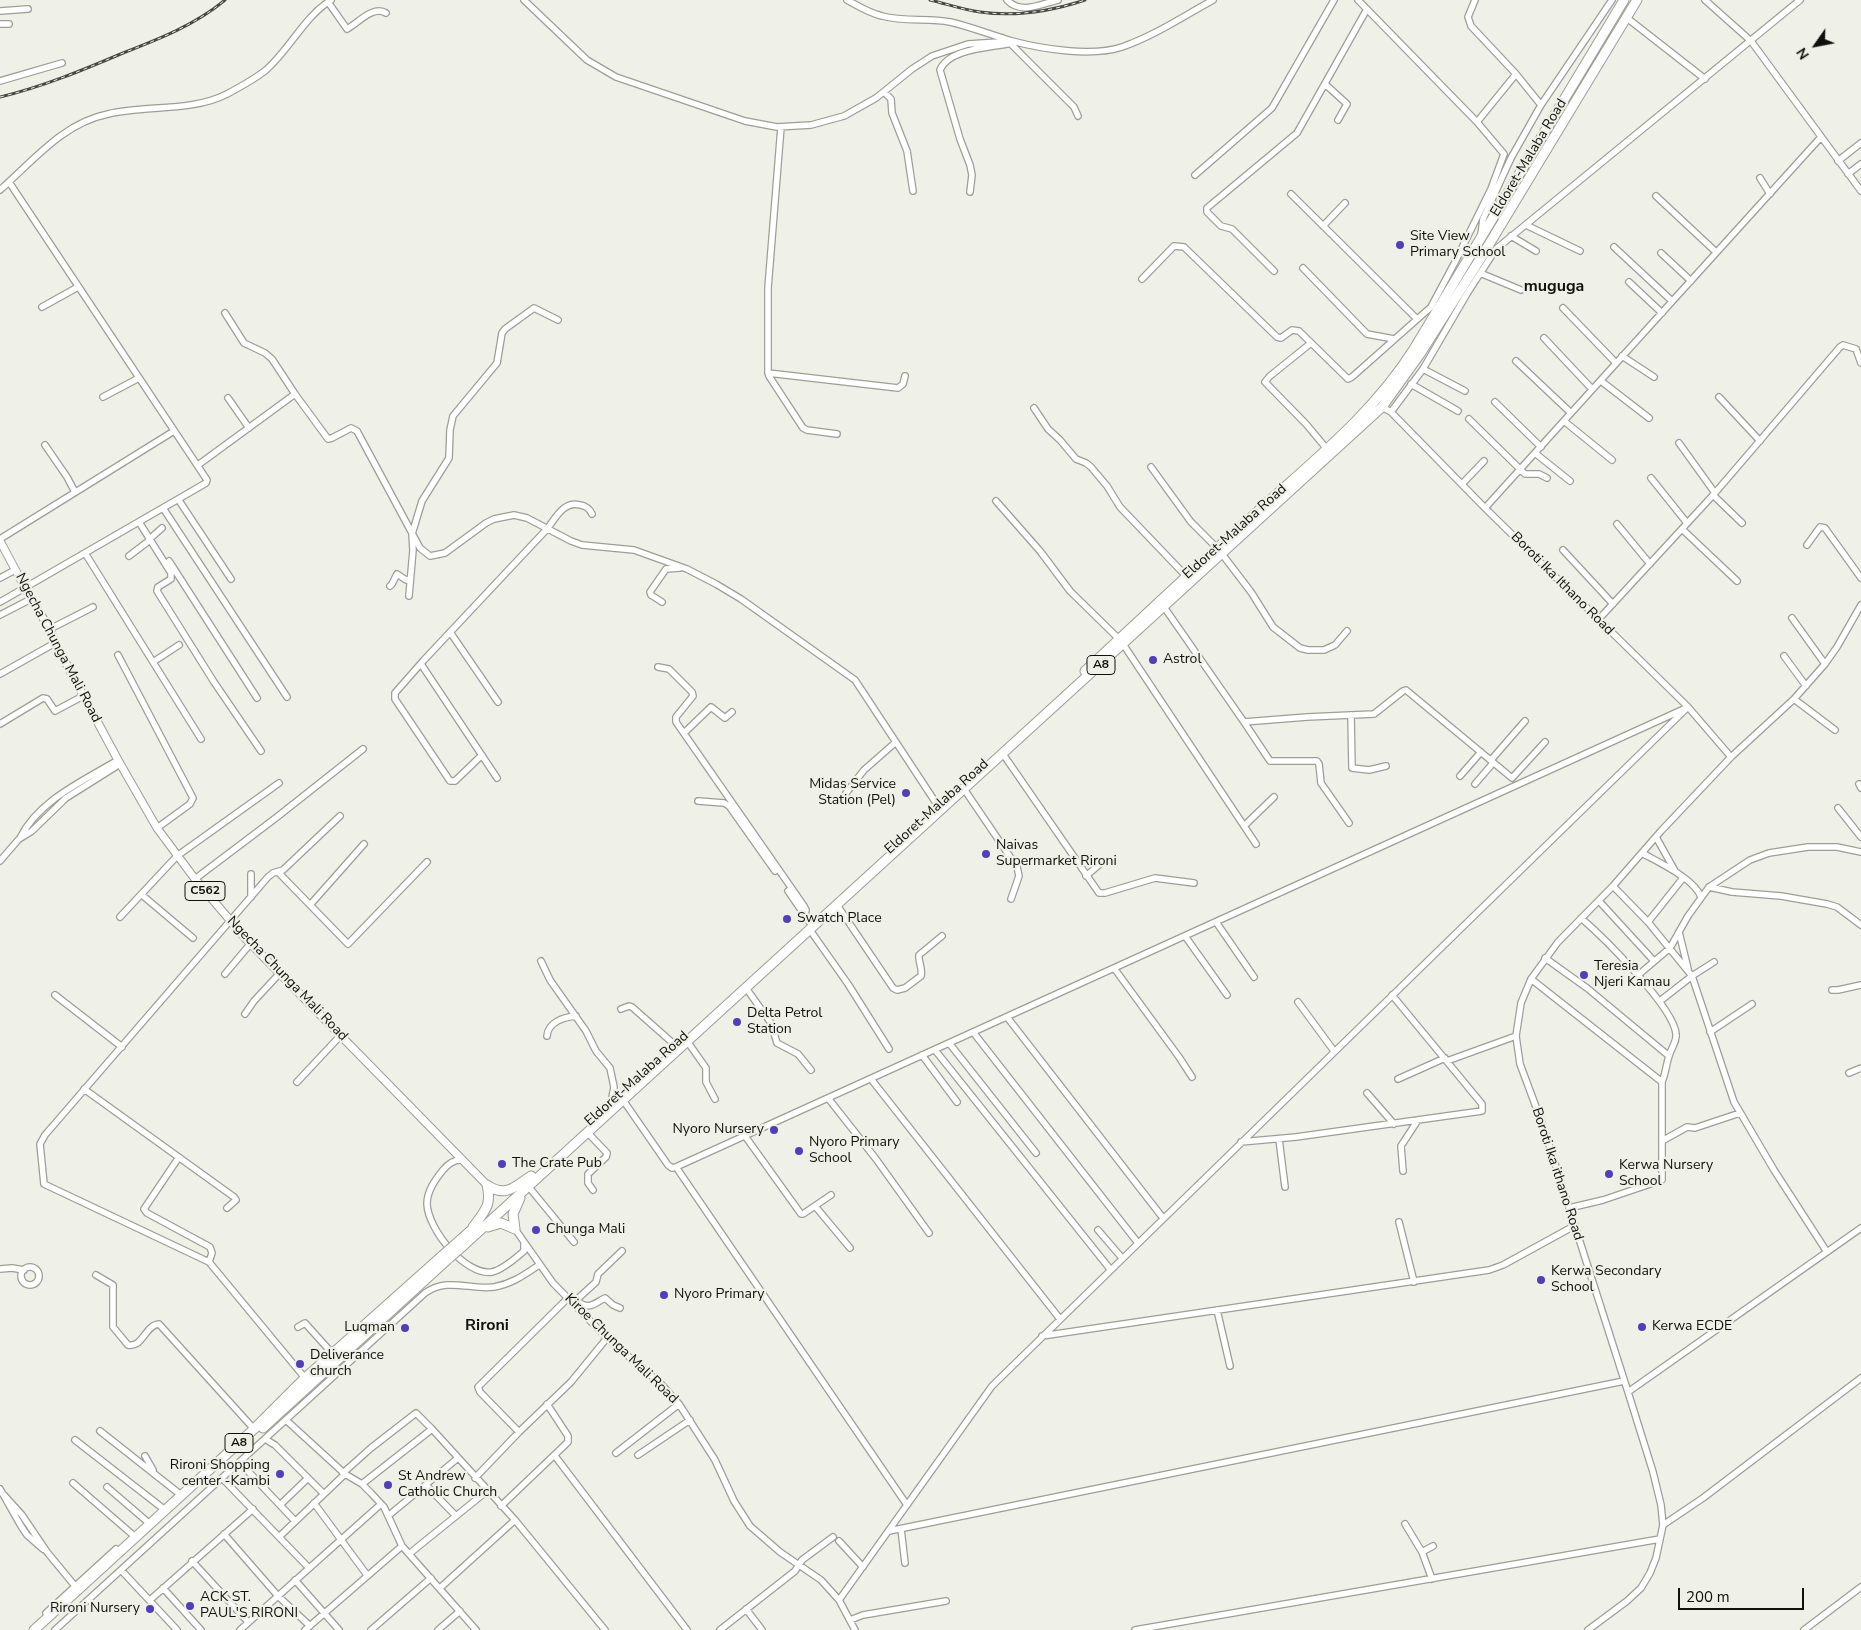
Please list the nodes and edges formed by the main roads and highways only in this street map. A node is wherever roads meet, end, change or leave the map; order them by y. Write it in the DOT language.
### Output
graph roads {
  1 [pos="1624,0"];
  2 [pos="1637,0"];
  3 [pos="0,540"];
  4 [pos="1219,551"];
  5 [pos="1121,642"];
  6 [pos="808,922"];
  7 [pos="531,1176"];
  8 [pos="487,1185"];
  9 [pos="527,1188"];
  10 [pos="473,1233"];
  11 [pos="445,1258"];
  12 [pos="34,1630"];
  13 [pos="41,1630"];
  1 -- 4 [label="highway, Eldoret-Malaba Road / A8"];
  2 -- 4 [label="highway, Eldoret-Malaba Road / A8"];
  3 -- 8 [label="main road, Ngecha Chunga Mali Road / C562"];
  4 -- 5 [label="highway, Eldoret-Malaba Road / A8"];
  4 -- 5 [label="highway, Eldoret-Malaba Road / A8"];
  5 -- 6 [label="highway, Eldoret-Malaba Road / A8"];
  5 -- 6 [label="highway, Eldoret-Malaba Road / A8"];
  6 -- 7 [label="highway, Eldoret-Malaba Road / A8"];
  6 -- 9 [label="highway, Eldoret-Malaba Road / A8"];
  7 -- 8 [label="highway"];
  7 -- 10 [label="highway, Eldoret-Malaba Road / A8"];
  8 -- 10 [label="highway"];
  9 -- 10 [label="highway, Eldoret-Malaba Road / A8"];
  9 -- 10 [label="highway"];
  10 -- 11 [label="highway, Eldoret-Malaba Road / A8, bridge"];
  11 -- 12 [label="highway, Eldoret-Malaba Road / A8"];
  11 -- 13 [label="highway, Eldoret-Malaba Road / A8"];
}
